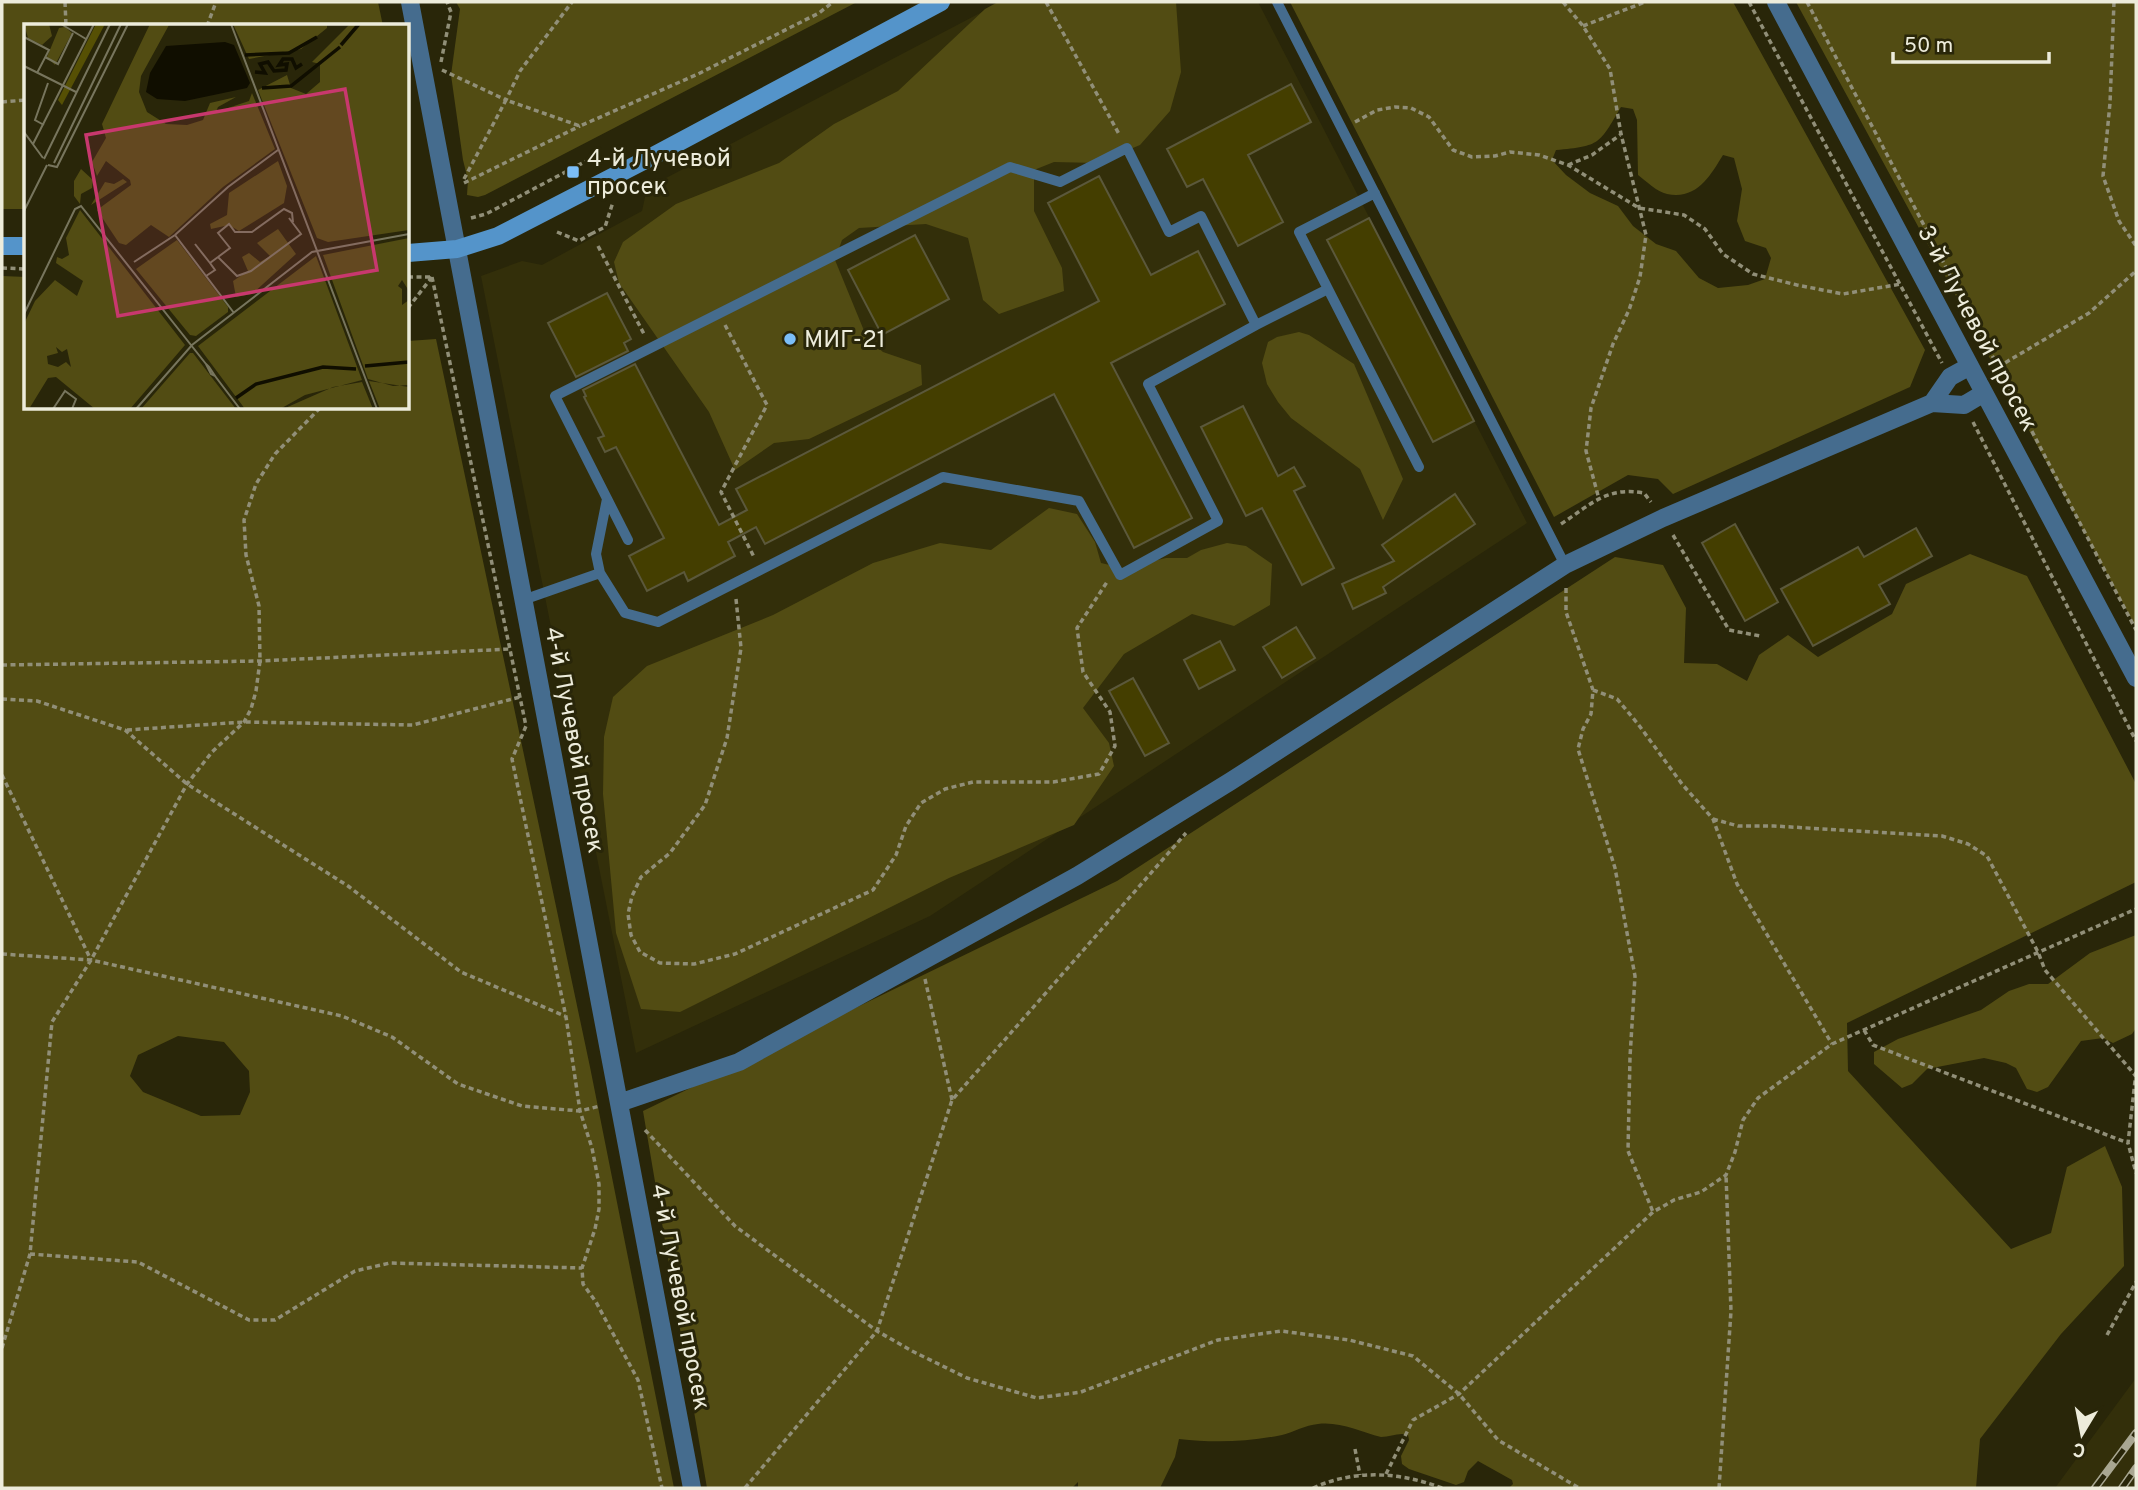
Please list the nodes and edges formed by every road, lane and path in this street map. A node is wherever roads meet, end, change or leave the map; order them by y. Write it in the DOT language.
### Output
graph roads {
  1 [pos="65,2"];
  2 [pos="216,2"];
  3 [pos="410,2"];
  4 [pos="572,2"];
  5 [pos="833,2"];
  6 [pos="940,2"];
  7 [pos="1045,2"];
  8 [pos="1277,2"];
  9 [pos="1563,2"];
  10 [pos="1645,2"];
  11 [pos="1776,2"];
  12 [pos="1807,2"];
  13 [pos="2114,2"];
  14 [pos="66,24"];
  15 [pos="208,24"];
  16 [pos="1583,26"];
  17 [pos="440,69"];
  18 [pos="24,100"];
  19 [pos="506,100"];
  20 [pos="2,102"];
  21 [pos="580,126"];
  22 [pos="1342,129"];
  23 [pos="1621,134"];
  24 [pos="1127,148"];
  25 [pos="592,158"];
  26 [pos="1568,165"];
  27 [pos="1375,193"];
  28 [pos="613,202"];
  29 [pos="1639,208"];
  30 [pos="452,223"];
  31 [pos="557,232"];
  32 [pos="2,246"];
  33 [pos="24,246"];
  34 [pos="598,246"];
  35 [pos="2136,246"];
  36 [pos="457,249"];
  37 [pos="410,253"];
  38 [pos="2,268"];
  39 [pos="24,269"];
  40 [pos="2136,271"];
  41 [pos="410,277"];
  42 [pos="432,277"];
  43 [pos="1901,284"];
  44 [pos="1328,289"];
  45 [pos="410,305"];
  46 [pos="719,314"];
  47 [pos="1256,326"];
  48 [pos="650,347"];
  49 [pos="1970,366"];
  50 [pos="1998,367"];
  51 [pos="1984,393"];
  52 [pos="1932,403"];
  53 [pos="318,410"];
  54 [pos="1419,467"];
  55 [pos="607,498"];
  56 [pos="1599,499"];
  57 [pos="1663,518"];
  58 [pos="1549,532"];
  59 [pos="628,540"];
  60 [pos="1565,565"];
  61 [pos="760,569"];
  62 [pos="600,573"];
  63 [pos="1120,575"];
  64 [pos="734,583"];
  65 [pos="523,600"];
  66 [pos="2136,631"];
  67 [pos="1760,636"];
  68 [pos="509,649"];
  69 [pos="260,661"];
  70 [pos="2,665"];
  71 [pos="2136,678"];
  72 [pos="1593,690"];
  73 [pos="520,697"];
  74 [pos="2,699"];
  75 [pos="244,722"];
  76 [pos="125,730"];
  77 [pos="2,775"];
  78 [pos="187,784"];
  79 [pos="1713,819"];
  80 [pos="1186,833"];
  81 [pos="2136,909"];
  82 [pos="2038,953"];
  83 [pos="2,954"];
  84 [pos="91,960"];
  85 [pos="921,962"];
  86 [pos="566,1017"];
  87 [pos="1864,1030"];
  88 [pos="1832,1044"];
  89 [pos="2135,1073"];
  90 [pos="952,1100"];
  91 [pos="619,1102"];
  92 [pos="580,1111"];
  93 [pos="2128,1143"];
  94 [pos="2136,1173"];
  95 [pos="1726,1175"];
  96 [pos="1653,1212"];
  97 [pos="30,1254"];
  98 [pos="582,1268"];
  99 [pos="2136,1282"];
  100 [pos="877,1331"];
  101 [pos="2108,1335"];
  102 [pos="2,1348"];
  103 [pos="1460,1394"];
  104 [pos="1355,1449"];
  105 [pos="1386,1474"];
  106 [pos="1360,1475"];
  107 [pos="662,1488"];
  108 [pos="692,1488"];
  109 [pos="745,1488"];
  110 [pos="1313,1488"];
  111 [pos="1442,1488"];
  112 [pos="1579,1488"];
  113 [pos="1719,1488"];
  1 -- 14 [label="path"];
  2 -- 15 [label="path"];
  3 -- 30 [label="street, 4-й Лучевой просек"];
  4 -- 19 [label="path"];
  5 -- 21 [label="path"];
  6 -- 36 [label="street"];
  7 -- 24 [label="path"];
  8 -- 22 [label="lane"];
  9 -- 16 [label="path"];
  10 -- 16 [label="path"];
  11 -- 49 [label="street, 3-й Лучевой просек"];
  12 -- 50 [label="path"];
  13 -- 35 [label="path"];
  16 -- 23 [label="path"];
  17 -- 19 [label="path"];
  18 -- 20 [label="path"];
  19 -- 21 [label="path"];
  19 -- 21 [label="path"];
  22 -- 26 [label="path"];
  22 -- 27 [label="lane"];
  23 -- 26 [label="path"];
  23 -- 29 [label="path"];
  24 -- 46 [label="lane"];
  24 -- 47 [label="lane"];
  25 -- 30 [label="path"];
  26 -- 29 [label="path"];
  27 -- 44 [label="lane"];
  27 -- 58 [label="lane"];
  28 -- 31 [label="path"];
  29 -- 43 [label="path"];
  29 -- 56 [label="path"];
  30 -- 36 [label="street, 4-й Лучевой просек"];
  32 -- 33 [label="street"];
  34 -- 48 [label="path"];
  36 -- 37 [label="street"];
  36 -- 65 [label="street, 4-й Лучевой просек"];
  38 -- 39 [label="path"];
  40 -- 50 [label="path"];
  41 -- 42 [label="path"];
  42 -- 45 [label="path"];
  42 -- 68 [label="path"];
  44 -- 47 [label="lane"];
  44 -- 54 [label="lane"];
  46 -- 48 [label="lane"];
  46 -- 61 [label="path"];
  47 -- 63 [label="lane"];
  48 -- 55 [label="lane"];
  49 -- 51 [label="street, 3-й Лучевой просек"];
  49 -- 52 [label="street"];
  50 -- 66 [label="path"];
  51 -- 52 [label="street"];
  51 -- 71 [label="street, 3-й Лучевой просек"];
  52 -- 57 [label="street"];
  53 -- 69 [label="path"];
  55 -- 59 [label="lane"];
  55 -- 62 [label="lane"];
  56 -- 57 [label="path"];
  56 -- 58 [label="path"];
  57 -- 60 [label="street"];
  57 -- 67 [label="path"];
  58 -- 60 [label="lane"];
  60 -- 72 [label="path"];
  60 -- 85 [label="street"];
  61 -- 63 [label="lane"];
  61 -- 64 [label="lane"];
  62 -- 64 [label="lane"];
  62 -- 65 [label="lane"];
  63 -- 64 [label="path"];
  65 -- 91 [label="street, 4-й Лучевой просек"];
  68 -- 69 [label="path"];
  68 -- 73 [label="path"];
  69 -- 70 [label="path"];
  69 -- 75 [label="path"];
  72 -- 79 [label="path"];
  72 -- 96 [label="path"];
  73 -- 75 [label="path"];
  73 -- 86 [label="path"];
  74 -- 76 [label="path"];
  75 -- 76 [label="path"];
  75 -- 78 [label="path"];
  76 -- 78 [label="path"];
  77 -- 84 [label="path"];
  78 -- 84 [label="path"];
  78 -- 86 [label="path"];
  79 -- 82 [label="path"];
  79 -- 88 [label="path"];
  80 -- 90 [label="path"];
  81 -- 82 [label="path"];
  82 -- 87 [label="path"];
  82 -- 89 [label="path"];
  83 -- 84 [label="path"];
  84 -- 92 [label="path"];
  84 -- 97 [label="path"];
  85 -- 90 [label="path"];
  85 -- 91 [label="street"];
  86 -- 92 [label="path"];
  87 -- 88 [label="path"];
  87 -- 93 [label="path"];
  88 -- 95 [label="path"];
  89 -- 93 [label="path"];
  90 -- 100 [label="path"];
  91 -- 92 [label="path"];
  91 -- 100 [label="path"];
  91 -- 108 [label="street, 4-й Лучевой просек"];
  92 -- 98 [label="path"];
  93 -- 94 [label="path"];
  95 -- 96 [label="path"];
  95 -- 113 [label="path"];
  96 -- 103 [label="path"];
  97 -- 98 [label="path"];
  97 -- 102 [label="path"];
  98 -- 107 [label="path"];
  99 -- 101 [label="path"];
  100 -- 103 [label="path"];
  100 -- 109 [label="path"];
  103 -- 105 [label="path"];
  103 -- 112 [label="path"];
  104 -- 106 [label="path"];
  105 -- 106 [label="path"];
  105 -- 111 [label="path"];
  106 -- 110 [label="path"];
}
